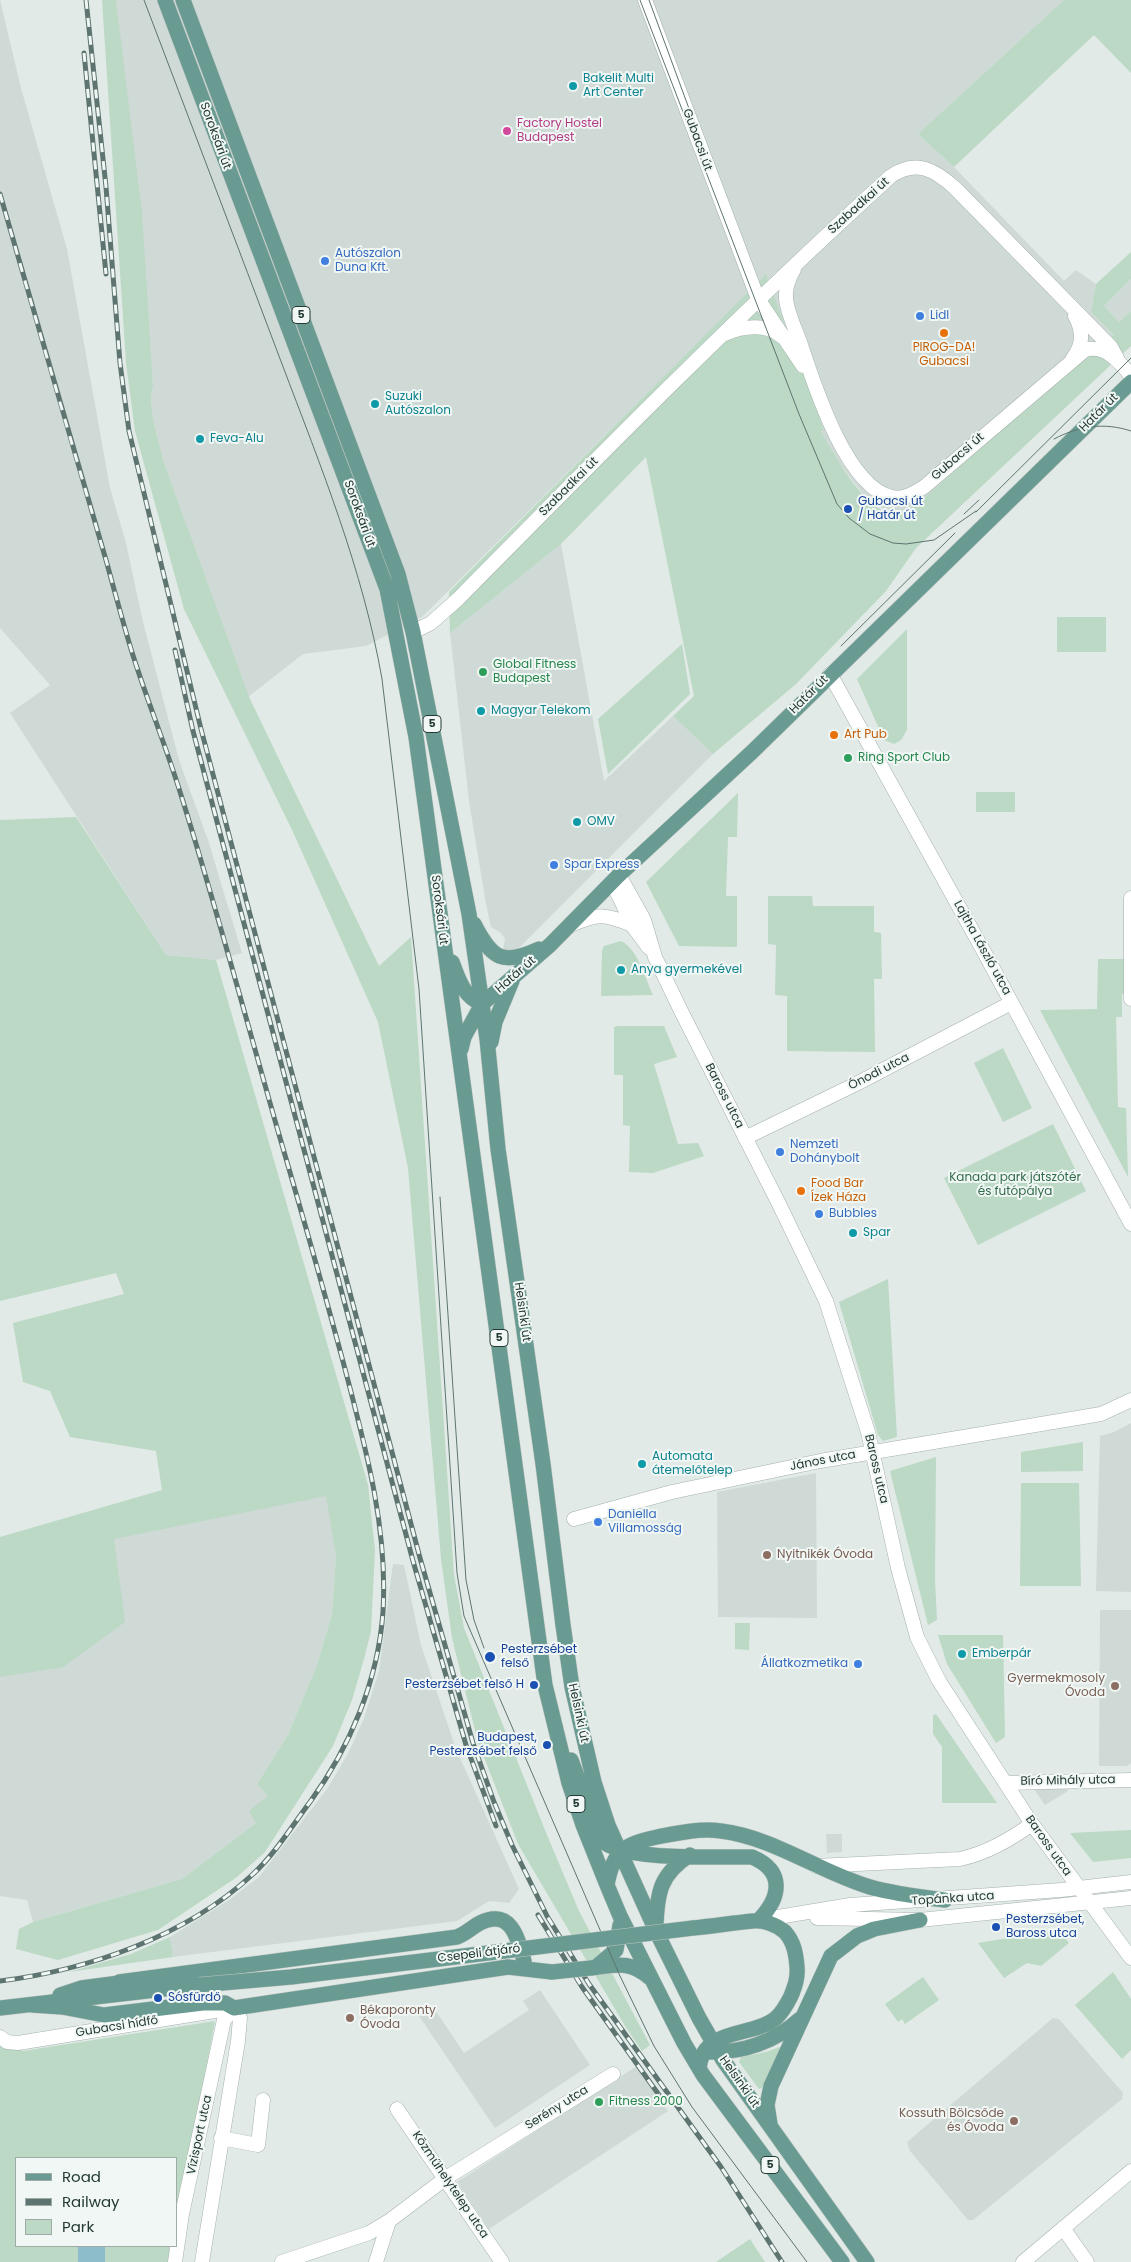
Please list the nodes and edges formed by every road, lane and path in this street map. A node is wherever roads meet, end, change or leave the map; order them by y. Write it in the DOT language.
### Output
graph roads {
  1 [pos="164,0"];
  2 [pos="183,0"];
  3 [pos="645,0"];
  4 [pos="797,261"];
  5 [pos="758,300"];
  6 [pos="1070,307"];
  7 [pos="719,336"];
  8 [pos="786,341"];
  9 [pos="1117,358"];
  10 [pos="1071,360"];
  11 [pos="1131,376"];
  12 [pos="812,382"];
  13 [pos="1131,382"];
  14 [pos="413,632"];
  15 [pos="830,674"];
  16 [pos="615,879"];
  17 [pos="1131,898"];
  18 [pos="469,914"];
  19 [pos="632,925"];
  20 [pos="568,926"];
  21 [pos="442,936"];
  22 [pos="550,944"];
  23 [pos="1130,945"];
  24 [pos="655,957"];
  25 [pos="514,978"];
  26 [pos="1131,999"];
  27 [pos="1011,1003"];
  28 [pos="482,1004"];
  29 [pos="460,1053"];
  30 [pos="488,1062"];
  31 [pos="745,1138"];
  32 [pos="1131,1224"];
  33 [pos="1131,1400"];
  34 [pos="873,1452"];
  35 [pos="574,1519"];
  36 [pos="553,1721"];
  37 [pos="1131,1780"];
  38 [pos="1006,1783"];
  39 [pos="1032,1824"];
  40 [pos="608,1825"];
  41 [pos="644,1840"];
  42 [pos="620,1850"];
  43 [pos="690,1855"];
  44 [pos="816,1866"];
  45 [pos="1131,1882"];
  46 [pos="607,1885"];
  47 [pos="1079,1888"];
  48 [pos="1131,1898"];
  49 [pos="945,1900"];
  50 [pos="1092,1903"];
  51 [pos="620,1916"];
  52 [pos="776,1918"];
  53 [pos="759,1920"];
  54 [pos="920,1920"];
  55 [pos="656,1931"];
  56 [pos="1131,1958"];
  57 [pos="525,1967"];
  58 [pos="595,1968"];
  59 [pos="653,1980"];
  60 [pos="119,1982"];
  61 [pos="199,1985"];
  62 [pos="27,2005"];
  63 [pos="0,2008"];
  64 [pos="234,2008"];
  65 [pos="802,2016"];
  66 [pos="699,2018"];
  67 [pos="732,2033"];
  68 [pos="0,2037"];
  69 [pos="220,2038"];
  70 [pos="238,2041"];
  71 [pos="684,2043"];
  72 [pos="712,2049"];
  73 [pos="699,2068"];
  74 [pos="613,2074"];
  75 [pos="263,2100"];
  76 [pos="396,2109"];
  77 [pos="770,2126"];
  78 [pos="221,2138"];
  79 [pos="1131,2171"];
  80 [pos="446,2178"];
  81 [pos="389,2221"];
  82 [pos="1063,2228"];
  83 [pos="178,2241"];
  84 [pos="177,2247"];
  85 [pos="175,2262"];
  86 [pos="202,2262"];
  87 [pos="282,2262"];
  88 [pos="376,2262"];
  89 [pos="502,2262"];
  90 [pos="842,2262"];
  91 [pos="867,2262"];
  92 [pos="1023,2262"];
  93 [pos="1087,2262"];
  1 -- 21 [label="main road, Soroksári út / 5"];
  2 -- 14 [label="main road, Soroksári út / 5"];
  3 -- 5 [label="street, Gubacsi út"];
  4 -- 5 [label="street, Szabadkai út"];
  4 -- 6 [label="street, Szabadkai út"];
  4 -- 12 [label="street, Gubacsi út"];
  5 -- 7 [label="street, Szabadkai út"];
  5 -- 8 [label="street, Gubacsi út"];
  6 -- 9 [label="street, Szabadkai út"];
  6 -- 10 [label="street, Szabadkai út"];
  7 -- 8 [label="street, Szabadkai út"];
  7 -- 14 [label="street, Szabadkai út"];
  8 -- 12 [label="street, Gubacsi út"];
  9 -- 10 [label="street, Gubacsi út"];
  9 -- 11 [label="street"];
  10 -- 12 [label="street, Gubacsi út"];
  13 -- 15 [label="main road, Határ út"];
  14 -- 18 [label="main road, Soroksári út / 5"];
  15 -- 16 [label="main road, Határ út"];
  15 -- 27 [label="street, Lajtha László utca"];
  16 -- 19 [label="street, Baross utca"];
  16 -- 20 [label="main road, Határ út"];
  16 -- 24 [label="street, Baross utca"];
  17 -- 23 [label="street"];
  18 -- 22 [label="main road"];
  18 -- 28 [label="main road, Soroksári út / 5"];
  19 -- 20 [label="street"];
  19 -- 24 [label="street, Baross utca"];
  20 -- 22 [label="main road, Határ út"];
  21 -- 28 [label="main road"];
  21 -- 29 [label="main road, Soroksári út / 5"];
  22 -- 25 [label="main road, Határ út"];
  23 -- 26 [label="street"];
  24 -- 31 [label="street, Baross utca"];
  25 -- 28 [label="main road, Határ út"];
  25 -- 30 [label="main road"];
  27 -- 31 [label="street, Ónodi utca"];
  27 -- 32 [label="street, Lajtha László utca"];
  28 -- 29 [label="main road"];
  28 -- 30 [label="main road, Helsinki út / 5"];
  29 -- 36 [label="main road, Helsinki út / 5"];
  30 -- 40 [label="main road, Helsinki út / 5"];
  31 -- 34 [label="street, Baross utca"];
  33 -- 34 [label="street, János utca"];
  34 -- 35 [label="street, János utca"];
  34 -- 38 [label="street, Baross utca"];
  36 -- 42 [label="main road"];
  36 -- 46 [label="main road, Helsinki út / 5"];
  37 -- 38 [label="street, Bíró Mihály utca"];
  38 -- 39 [label="street, Baross utca"];
  39 -- 44 [label="street"];
  39 -- 47 [label="street, Baross utca"];
  40 -- 41 [label="main road"];
  40 -- 42 [label="main road, Helsinki út / 5"];
  41 -- 42 [label="main road"];
  41 -- 44 [label="main road"];
  42 -- 43 [label="main road"];
  42 -- 46 [label="main road"];
  42 -- 55 [label="main road, Helsinki út / 5"];
  43 -- 53 [label="main road"];
  43 -- 55 [label="main road"];
  44 -- 49 [label="main road"];
  45 -- 47 [label="street, Topánka utca"];
  46 -- 51 [label="main road, Helsinki út / 5"];
  47 -- 49 [label="street, Topánka utca"];
  47 -- 50 [label="street, Baross utca"];
  48 -- 50 [label="street, Topánka utca"];
  49 -- 52 [label="street, Topánka utca"];
  50 -- 54 [label="street, Topánka utca"];
  50 -- 56 [label="street, Baross utca"];
  51 -- 58 [label="main road"];
  51 -- 59 [label="main road, Helsinki út / 5"];
  52 -- 53 [label="street, Topánka utca"];
  52 -- 54 [label="street, Topánka utca"];
  53 -- 61 [label="main road, Csepeli átjáró, bridge"];
  53 -- 67 [label="main road"];
  54 -- 65 [label="main road"];
  55 -- 66 [label="main road, Helsinki út / 5"];
  57 -- 58 [label="main road, bridge"];
  57 -- 60 [label="main road"];
  57 -- 64 [label="main road"];
  58 -- 59 [label="main road"];
  59 -- 71 [label="main road, Helsinki út / 5"];
  60 -- 61 [label="main road, Csepeli átjáró"];
  60 -- 62 [label="main road, Csepeli átjáró"];
  61 -- 62 [label="main road, Csepeli átjáró"];
  62 -- 63 [label="main road"];
  62 -- 64 [label="main road"];
  64 -- 68 [label="street, Gubacsi hídfő"];
  64 -- 69 [label="street, Vízisport utca"];
  64 -- 70 [label="street, Vízisport utca"];
  65 -- 72 [label="main road"];
  65 -- 77 [label="main road"];
  66 -- 67 [label="main road"];
  66 -- 72 [label="main road, Helsinki út / 5"];
  67 -- 72 [label="main road"];
  69 -- 70 [label="street"];
  69 -- 83 [label="street, Vízisport utca"];
  70 -- 78 [label="street, Vízisport utca"];
  71 -- 72 [label="main road"];
  71 -- 73 [label="main road, Helsinki út / 5"];
  72 -- 73 [label="main road"];
  72 -- 77 [label="main road, Helsinki út / 5"];
  73 -- 90 [label="main road, Helsinki út / 5"];
  74 -- 80 [label="street, Serény utca"];
  75 -- 78 [label="street, Vízisport utca"];
  76 -- 80 [label="street, Közműhelytelep utca"];
  77 -- 91 [label="main road, Helsinki út / 5"];
  78 -- 86 [label="street, Vízisport utca"];
  79 -- 82 [label="street"];
  80 -- 81 [label="street, Serény utca"];
  80 -- 89 [label="street, Közműhelytelep utca"];
  81 -- 87 [label="street, Serény utca"];
  81 -- 88 [label="street"];
  82 -- 92 [label="street"];
  82 -- 93 [label="street"];
  84 -- 85 [label="street, Vízisport utca"];
}
